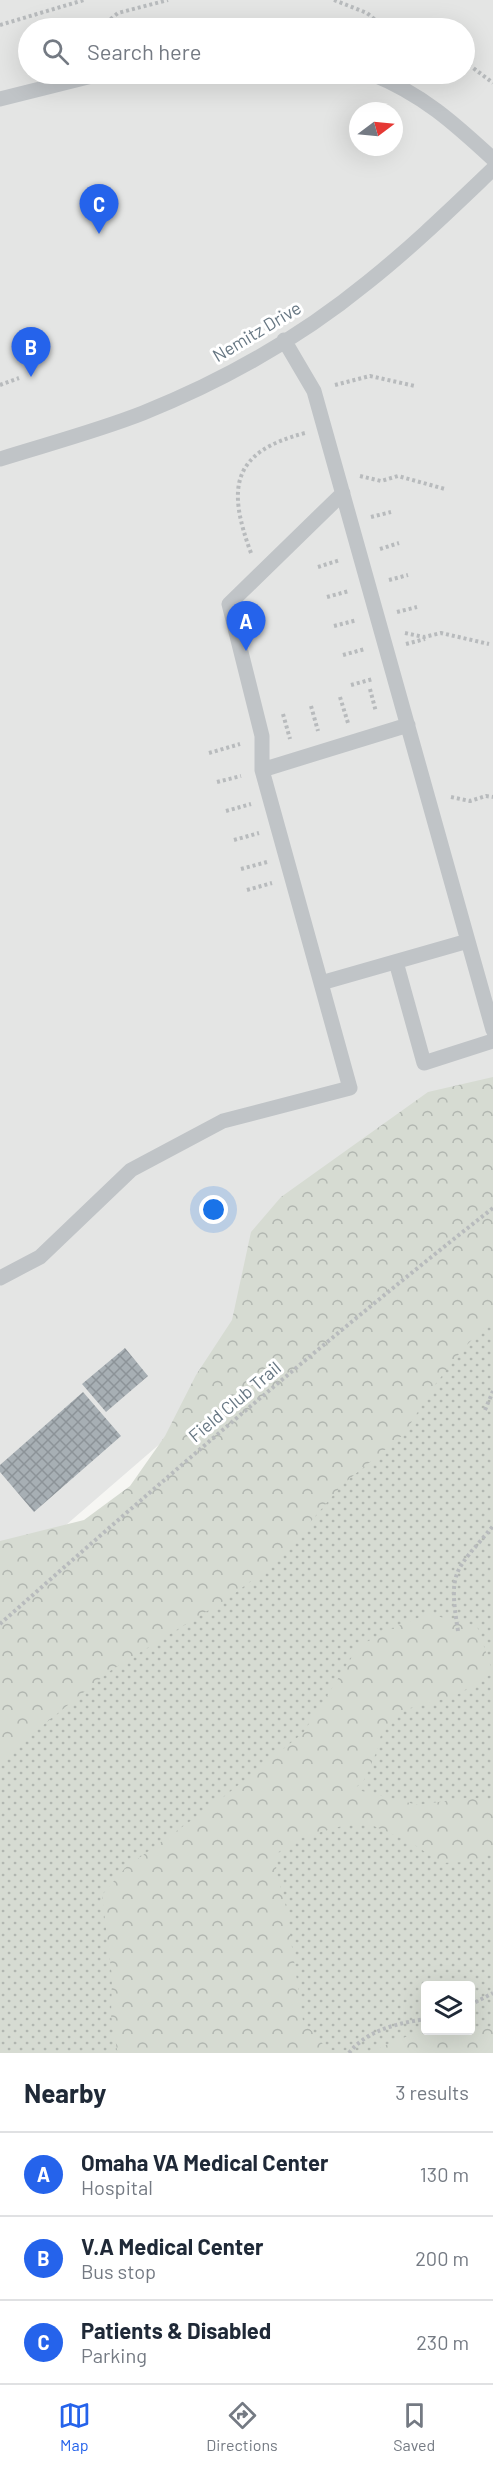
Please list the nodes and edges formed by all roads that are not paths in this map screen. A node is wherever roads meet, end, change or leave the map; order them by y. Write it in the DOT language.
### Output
graph roads {
  1 [pos="60,84"];
  2 [pos="394,84"];
  3 [pos="0,99"];
  4 [pos="493,159"];
  5 [pos="493,169"];
  6 [pos="284,340"];
  7 [pos="0,459"];
  8 [pos="343,492"];
  9 [pos="408,725"];
  10 [pos="262,770"];
  11 [pos="468,941"];
  12 [pos="396,962"];
  13 [pos="321,983"];
  14 [pos="493,1030"];
  15 [pos="493,1041"];
  16 [pos="0,1278"];
  1 -- 3 [label="lane"];
  2 -- 4 [label="lane"];
  5 -- 6 [label="lane, Nemitz Drive"];
  6 -- 7 [label="lane, Nemitz Drive"];
  6 -- 8 [label="lane"];
  8 -- 9 [label="lane"];
  8 -- 10 [label="lane"];
  9 -- 10 [label="lane"];
  9 -- 11 [label="lane"];
  10 -- 13 [label="lane"];
  11 -- 12 [label="lane"];
  11 -- 14 [label="lane"];
  12 -- 13 [label="lane"];
  12 -- 15 [label="lane"];
  13 -- 16 [label="lane"];
}
